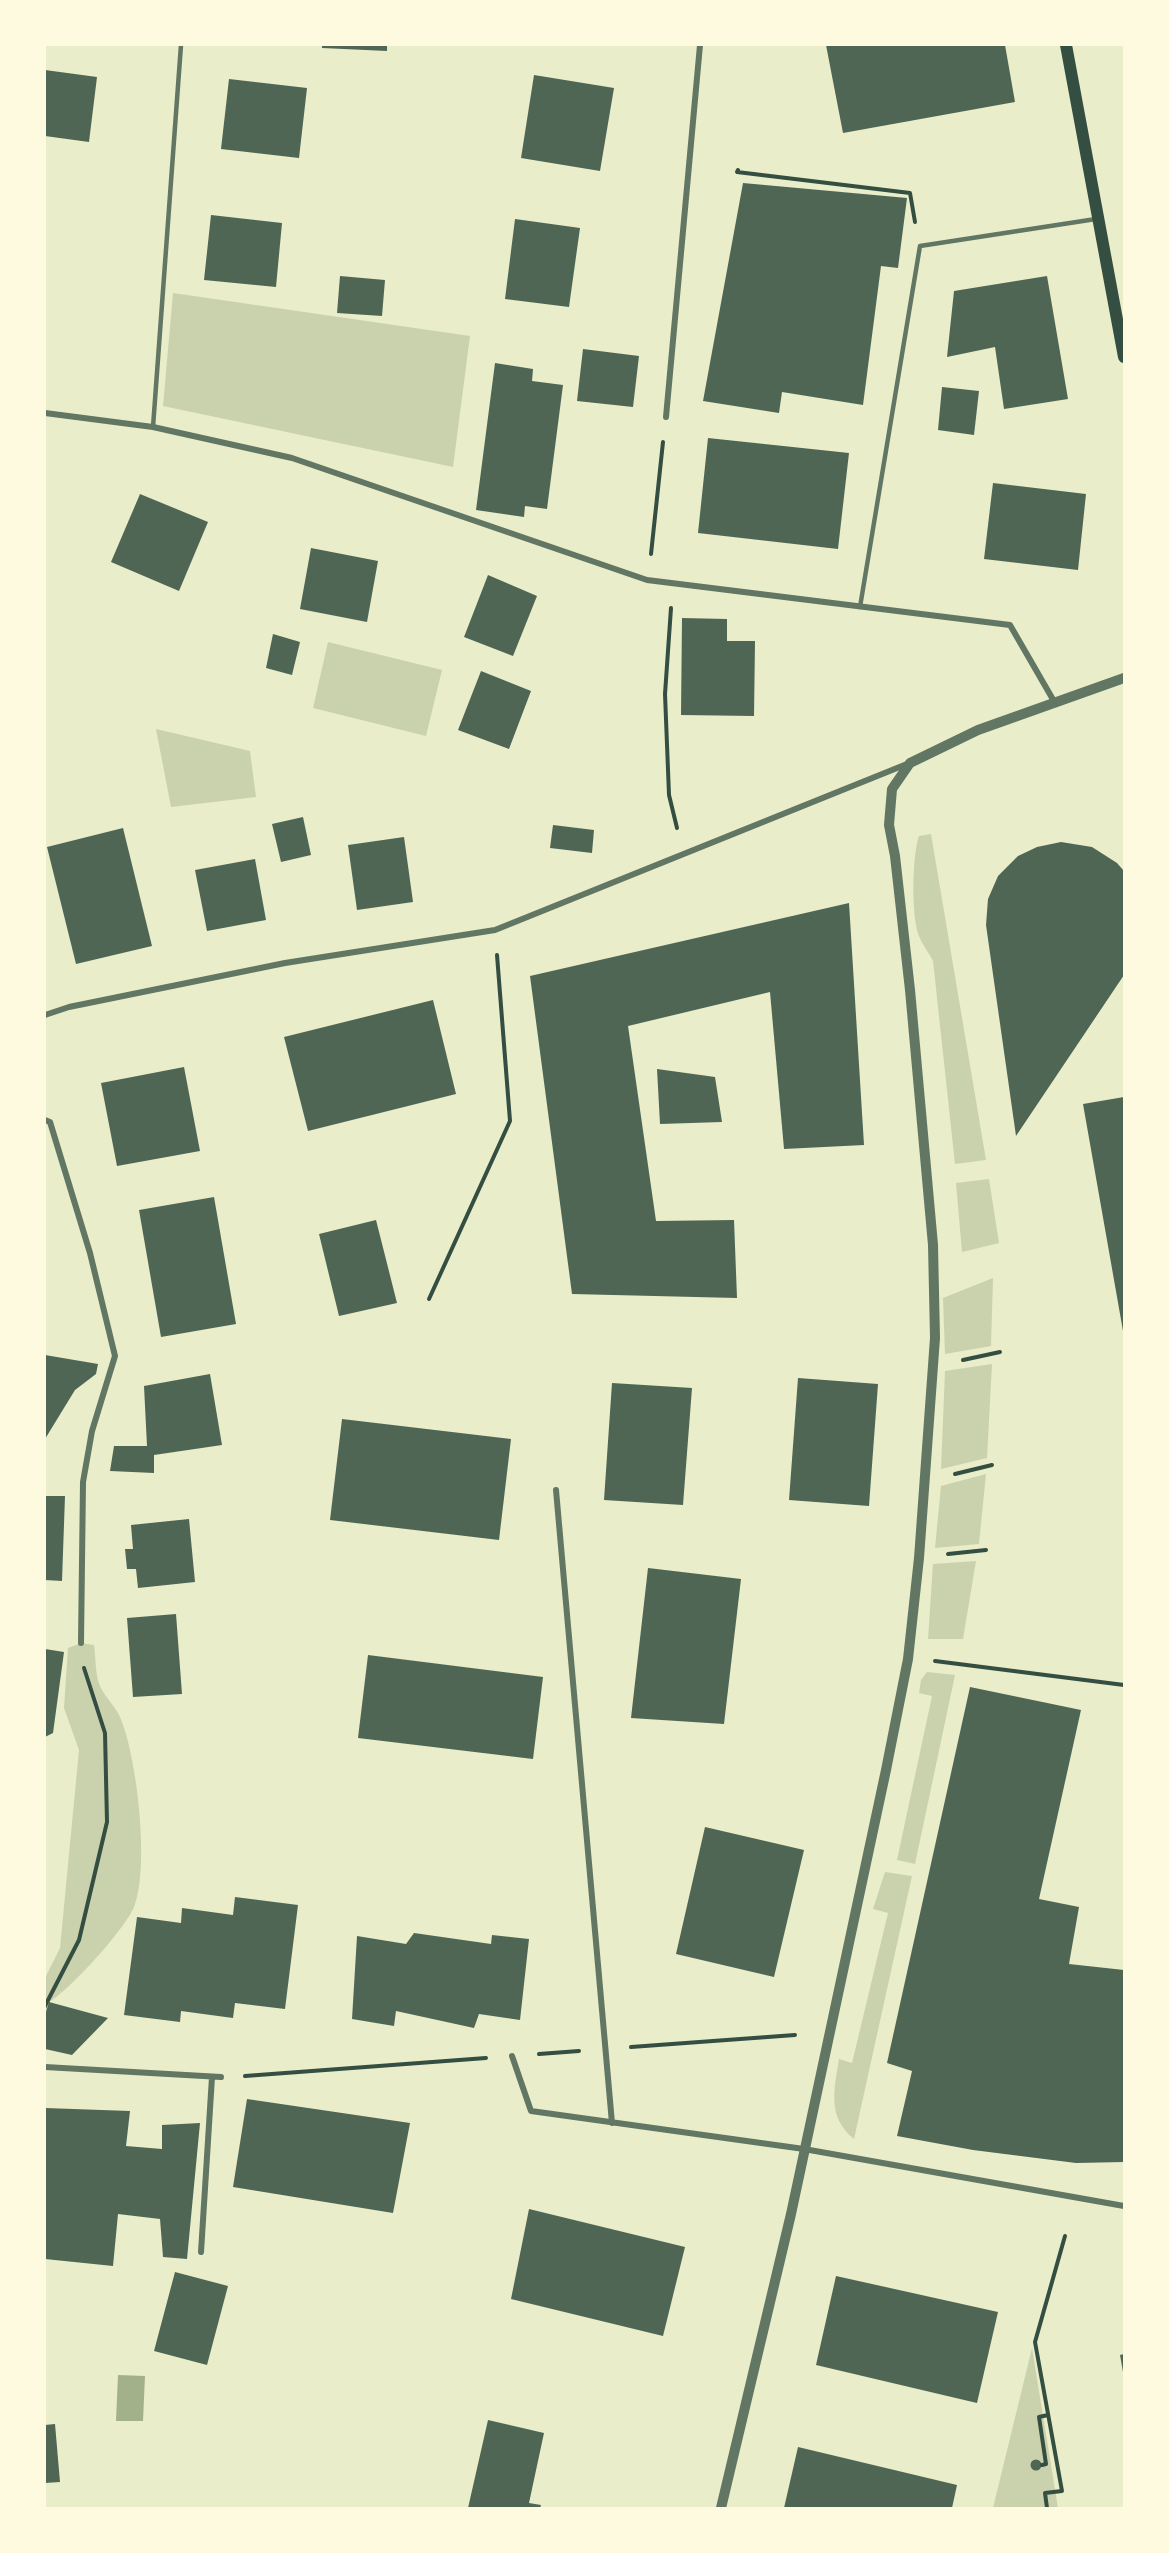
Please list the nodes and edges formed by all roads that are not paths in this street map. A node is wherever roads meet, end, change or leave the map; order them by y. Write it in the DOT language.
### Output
graph roads {
  1 [pos="181,45"];
  2 [pos="700,45"];
  3 [pos="1066,45"];
  4 [pos="1098,219"];
  5 [pos="1124,357"];
  6 [pos="45,413"];
  7 [pos="666,417"];
  8 [pos="153,427"];
  9 [pos="860,607"];
  10 [pos="1124,678"];
  11 [pos="1055,703"];
  12 [pos="910,763"];
  13 [pos="45,1015"];
  14 [pos="45,1120"];
  15 [pos="556,1490"];
  16 [pos="81,1643"];
  17 [pos="512,2056"];
  18 [pos="45,2067"];
  19 [pos="212,2077"];
  20 [pos="221,2078"];
  21 [pos="612,2123"];
  22 [pos="804,2149"];
  23 [pos="1124,2206"];
  24 [pos="201,2252"];
  25 [pos="721,2508"];
  1 -- 8 [label="lane"];
  2 -- 7 [label="street"];
  3 -- 4 [label="main road"];
  4 -- 5 [label="main road"];
  4 -- 9 [label="lane"];
  6 -- 8 [label="street"];
  8 -- 9 [label="street"];
  9 -- 11 [label="street"];
  10 -- 11 [label="street"];
  11 -- 12 [label="street"];
  12 -- 13 [label="street"];
  12 -- 22 [label="street"];
  14 -- 16 [label="street"];
  15 -- 21 [label="street"];
  17 -- 21 [label="street"];
  18 -- 19 [label="street"];
  19 -- 20 [label="street"];
  19 -- 24 [label="street"];
  21 -- 22 [label="street"];
  22 -- 23 [label="street"];
  22 -- 25 [label="street"];
}
